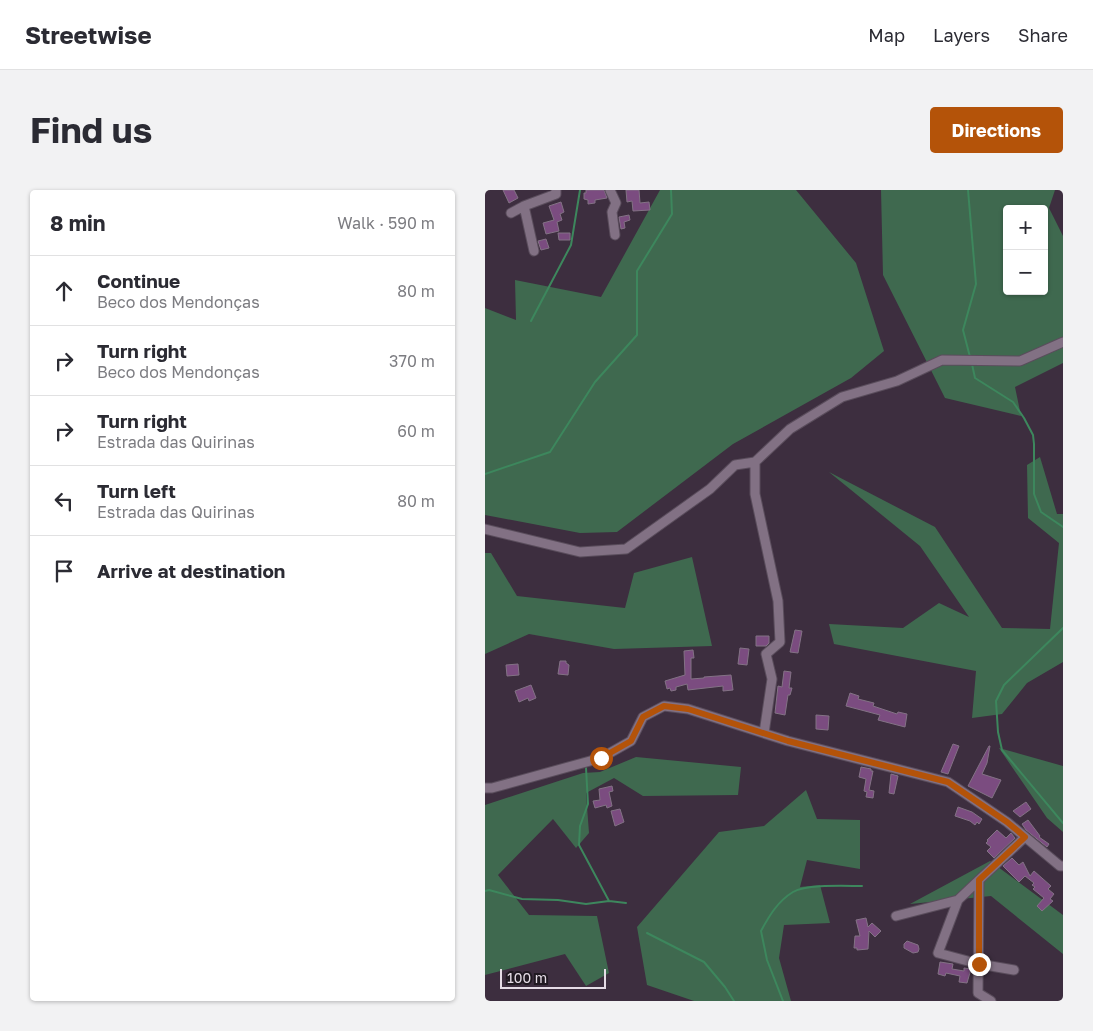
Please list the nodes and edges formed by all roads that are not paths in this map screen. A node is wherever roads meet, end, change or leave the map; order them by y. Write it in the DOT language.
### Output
graph roads {
  1 [pos="556,190"];
  2 [pos="610,190"];
  3 [pos="524,206"];
  4 [pos="511,213"];
  5 [pos="615,236"];
  6 [pos="533,250"];
  7 [pos="1063,342"];
  8 [pos="755,462"];
  9 [pos="485,529"];
  10 [pos="764,733"];
  11 [pos="485,788"];
  12 [pos="1025,837"];
  13 [pos="1063,866"];
  14 [pos="979,880"];
  15 [pos="958,900"];
  16 [pos="896,916"];
  17 [pos="979,964"];
  18 [pos="1014,970"];
  19 [pos="991,1001"];
  1 -- 3 [label="street"];
  2 -- 5 [label="street"];
  3 -- 4 [label="street"];
  3 -- 6 [label="street"];
  7 -- 8 [label="street"];
  8 -- 9 [label="street"];
  8 -- 10 [label="street"];
  10 -- 11 [label="street"];
  10 -- 12 [label="street"];
  12 -- 13 [label="street"];
  12 -- 14 [label="street"];
  14 -- 15 [label="street"];
  14 -- 17 [label="street"];
  15 -- 16 [label="street"];
  15 -- 17 [label="street"];
  17 -- 18 [label="street"];
  17 -- 19 [label="street"];
}
